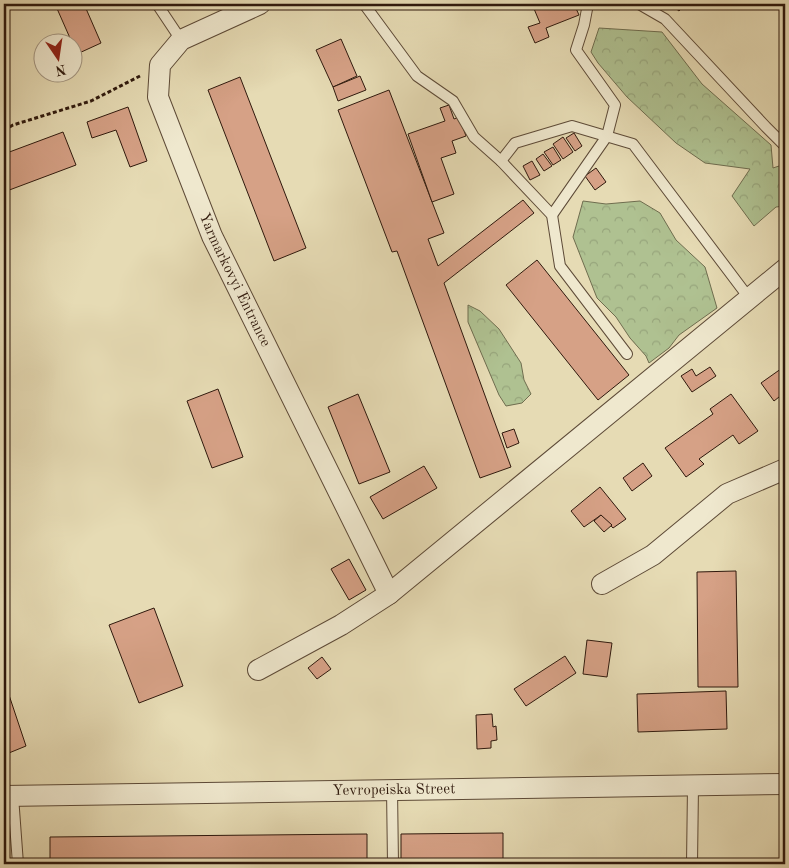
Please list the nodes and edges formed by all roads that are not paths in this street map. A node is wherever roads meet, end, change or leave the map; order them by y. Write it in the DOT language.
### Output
graph roads {
  1 [pos="157,4"];
  2 [pos="260,4"];
  3 [pos="364,4"];
  4 [pos="588,4"];
  5 [pos="639,4"];
  6 [pos="181,40"];
  7 [pos="607,136"];
  8 [pos="785,146"];
  9 [pos="501,161"];
  10 [pos="552,215"];
  11 [pos="785,269"];
  12 [pos="749,298"];
  13 [pos="627,354"];
  14 [pos="785,469"];
  15 [pos="602,584"];
  16 [pos="389,594"];
  17 [pos="258,670"];
  18 [pos="785,784"];
  19 [pos="693,786"];
  20 [pos="392,789"];
  21 [pos="8,796"];
  22 [pos="18,864"];
  23 [pos="393,864"];
  24 [pos="692,864"];
  1 -- 6 [label="lane"];
  2 -- 6 [label="street"];
  3 -- 9 [label="lane"];
  4 -- 7 [label="lane"];
  5 -- 8 [label="lane"];
  6 -- 16 [label="street, Yarmarkovyi Entrance"];
  7 -- 9 [label="lane"];
  7 -- 10 [label="lane"];
  7 -- 12 [label="lane"];
  9 -- 10 [label="lane"];
  10 -- 13 [label="lane"];
  11 -- 12 [label="street"];
  12 -- 16 [label="street"];
  14 -- 15 [label="street"];
  16 -- 17 [label="street"];
  18 -- 19 [label="street, Yevropeiska Street"];
  19 -- 20 [label="street, Yevropeiska Street"];
  19 -- 24 [label="lane"];
  20 -- 21 [label="street, Yevropeiska Street"];
  20 -- 23 [label="lane"];
  21 -- 22 [label="lane"];
}
